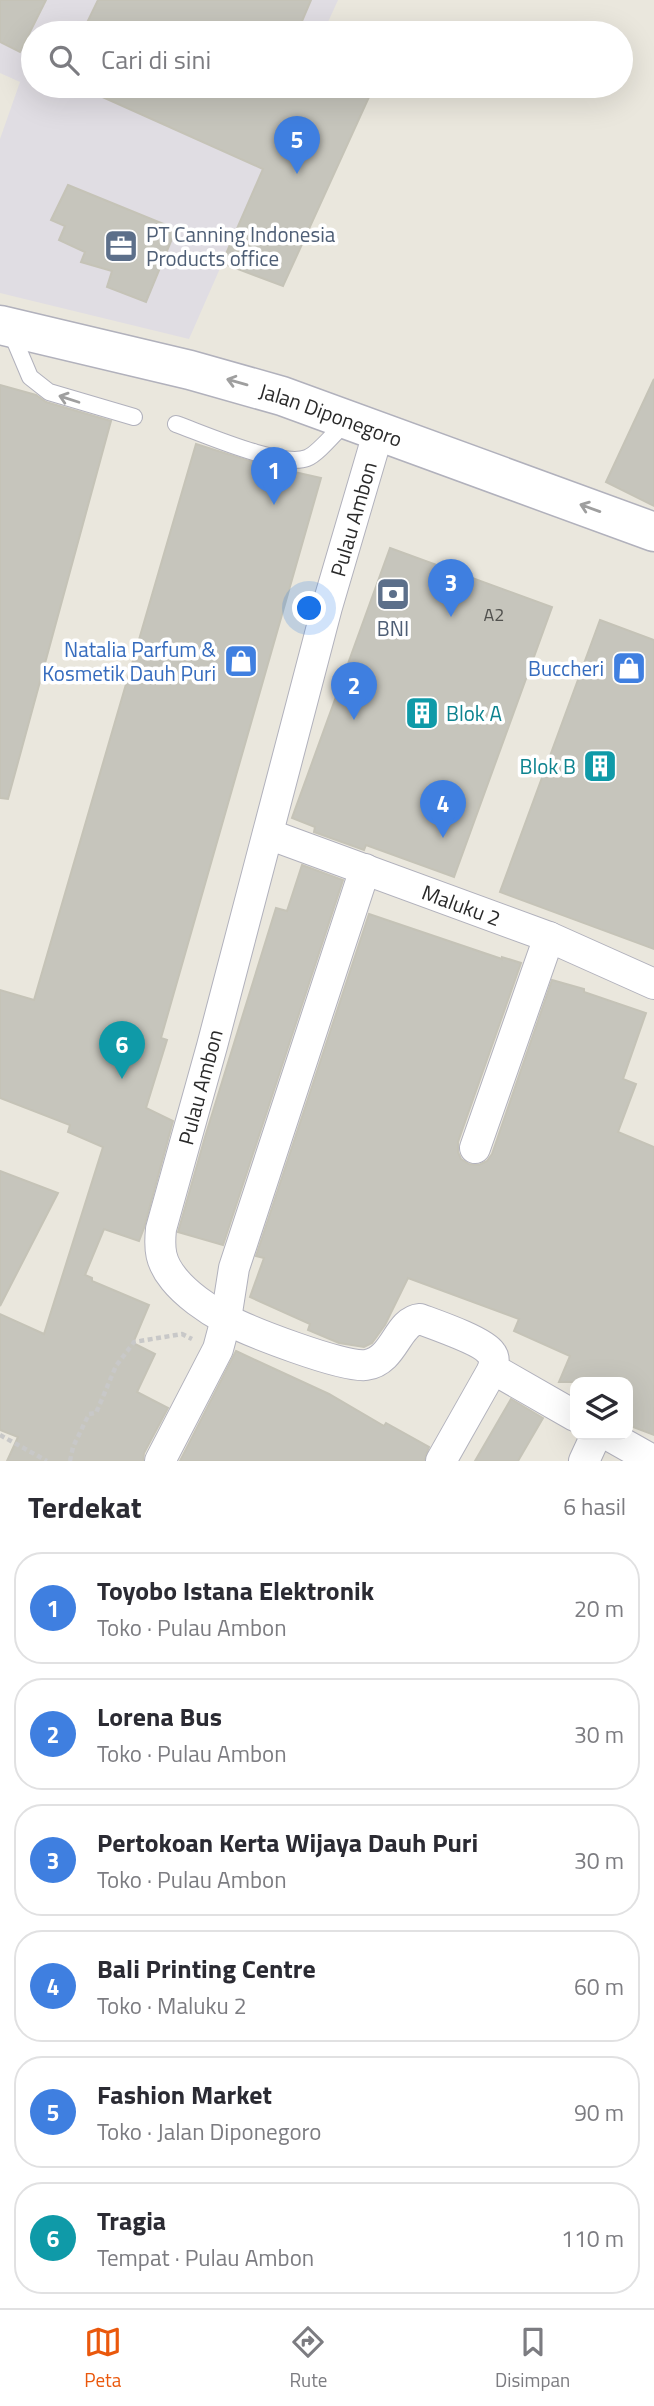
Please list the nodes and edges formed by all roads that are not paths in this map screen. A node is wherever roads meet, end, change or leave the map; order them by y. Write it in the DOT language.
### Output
graph roads {
  1 [pos="5,326"];
  2 [pos="134,417"];
  3 [pos="176,424"];
  4 [pos="364,425"];
  5 [pos="654,532"];
  6 [pos="268,834"];
  7 [pos="365,869"];
  8 [pos="549,937"];
  9 [pos="654,984"];
  10 [pos="475,1148"];
  11 [pos="226,1319"];
  12 [pos="493,1369"];
  13 [pos="570,1413"];
  14 [pos="594,1440"];
  15 [pos="617,1440"];
  16 [pos="160,1461"];
  17 [pos="441,1461"];
  18 [pos="584,1461"];
  19 [pos="654,1461"];
  2 -- 1 [label="lane, one-way"];
  4 -- 1 [label="main road, Jalan Diponegoro, one-way"];
  3 -- 4 [label="lane"];
  5 -- 4 [label="main road, Jalan Diponegoro, one-way"];
  4 -- 6 [label="street, Pulau Ambon"];
  6 -- 7 [label="street, Maluku 2"];
  6 -- 11 [label="street, Pulau Ambon"];
  7 -- 8 [label="street, Maluku 2"];
  7 -- 11 [label="street"];
  8 -- 9 [label="street, Maluku 2"];
  8 -- 10 [label="street"];
  11 -- 12 [label="street, Pulau Ambon"];
  11 -- 16 [label="street"];
  12 -- 13 [label="street, Pulau Ambon"];
  12 -- 17 [label="street"];
  14 -- 18 [label="street"];
  15 -- 19 [label="street"];
}
